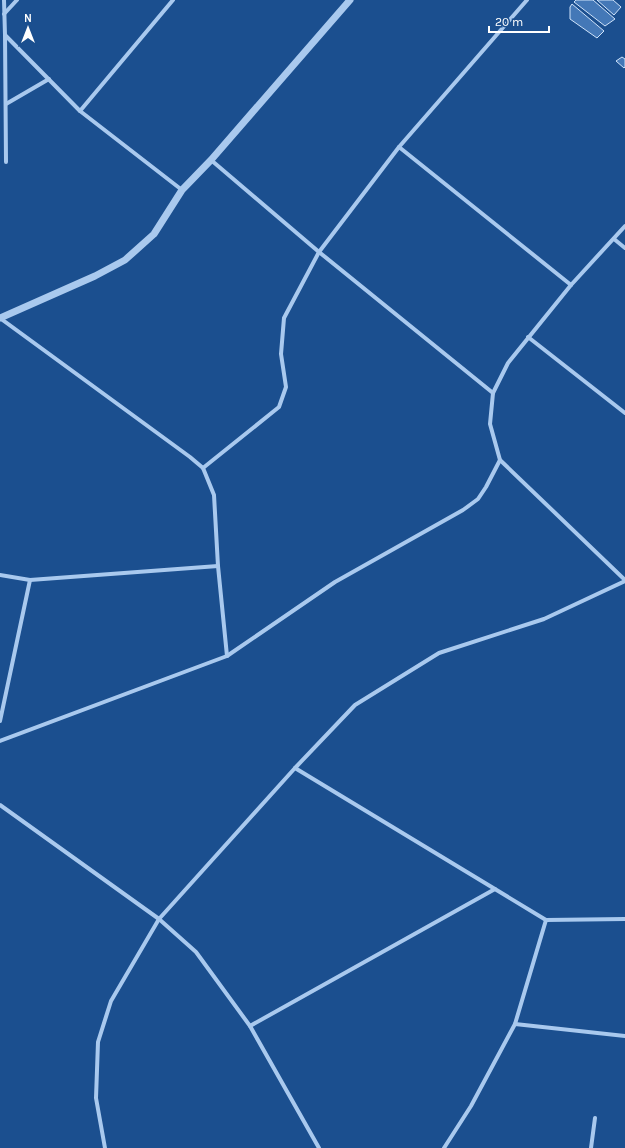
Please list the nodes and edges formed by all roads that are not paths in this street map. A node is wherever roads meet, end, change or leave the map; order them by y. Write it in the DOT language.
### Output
graph roads {
  1 [pos="4,0"];
  2 [pos="17,0"];
  3 [pos="173,0"];
  4 [pos="350,0"];
  5 [pos="527,0"];
  6 [pos="4,14"];
  7 [pos="5,35"];
  8 [pos="49,79"];
  9 [pos="6,104"];
  10 [pos="80,111"];
  11 [pos="399,147"];
  12 [pos="211,160"];
  13 [pos="6,162"];
  14 [pos="182,190"];
  15 [pos="625,226"];
  16 [pos="614,239"];
  17 [pos="625,248"];
  18 [pos="319,252"];
  19 [pos="571,285"];
  20 [pos="0,318"];
  21 [pos="528,337"];
  22 [pos="493,393"];
  23 [pos="625,413"];
  24 [pos="500,460"];
  25 [pos="203,468"];
  26 [pos="218,566"];
  27 [pos="0,575"];
  28 [pos="30,580"];
  29 [pos="625,580"];
  30 [pos="227,656"];
  31 [pos="0,721"];
  32 [pos="0,741"];
  33 [pos="295,768"];
  34 [pos="0,805"];
  35 [pos="495,889"];
  36 [pos="159,918"];
  37 [pos="625,919"];
  38 [pos="546,920"];
  39 [pos="515,1024"];
  40 [pos="250,1026"];
  41 [pos="625,1036"];
  42 [pos="595,1118"];
  43 [pos="105,1148"];
  44 [pos="319,1148"];
  45 [pos="444,1148"];
  46 [pos="591,1148"];
  1 -- 6 [label="street"];
  2 -- 6 [label="street"];
  3 -- 10 [label="street"];
  4 -- 12 [label="street"];
  5 -- 11 [label="street"];
  6 -- 7 [label="street"];
  7 -- 8 [label="street"];
  7 -- 9 [label="street"];
  8 -- 9 [label="street"];
  8 -- 10 [label="street"];
  9 -- 13 [label="street"];
  10 -- 14 [label="street"];
  11 -- 18 [label="street"];
  11 -- 19 [label="street"];
  12 -- 14 [label="street"];
  12 -- 18 [label="street"];
  14 -- 20 [label="street"];
  15 -- 16 [label="street"];
  16 -- 17 [label="street"];
  16 -- 19 [label="street"];
  18 -- 22 [label="street"];
  18 -- 25 [label="street"];
  19 -- 21 [label="street"];
  20 -- 25 [label="street"];
  21 -- 22 [label="street"];
  21 -- 23 [label="street"];
  22 -- 24 [label="street"];
  24 -- 29 [label="street"];
  24 -- 30 [label="street"];
  25 -- 26 [label="street"];
  26 -- 28 [label="street"];
  26 -- 30 [label="street"];
  27 -- 28 [label="street"];
  28 -- 31 [label="street"];
  29 -- 33 [label="street"];
  30 -- 32 [label="street"];
  33 -- 35 [label="street"];
  33 -- 36 [label="street"];
  34 -- 36 [label="street"];
  35 -- 38 [label="street"];
  35 -- 40 [label="street"];
  36 -- 40 [label="street"];
  36 -- 43 [label="street"];
  37 -- 38 [label="street"];
  38 -- 39 [label="street"];
  39 -- 41 [label="street"];
  39 -- 45 [label="street"];
  40 -- 44 [label="street"];
  42 -- 46 [label="street"];
}
